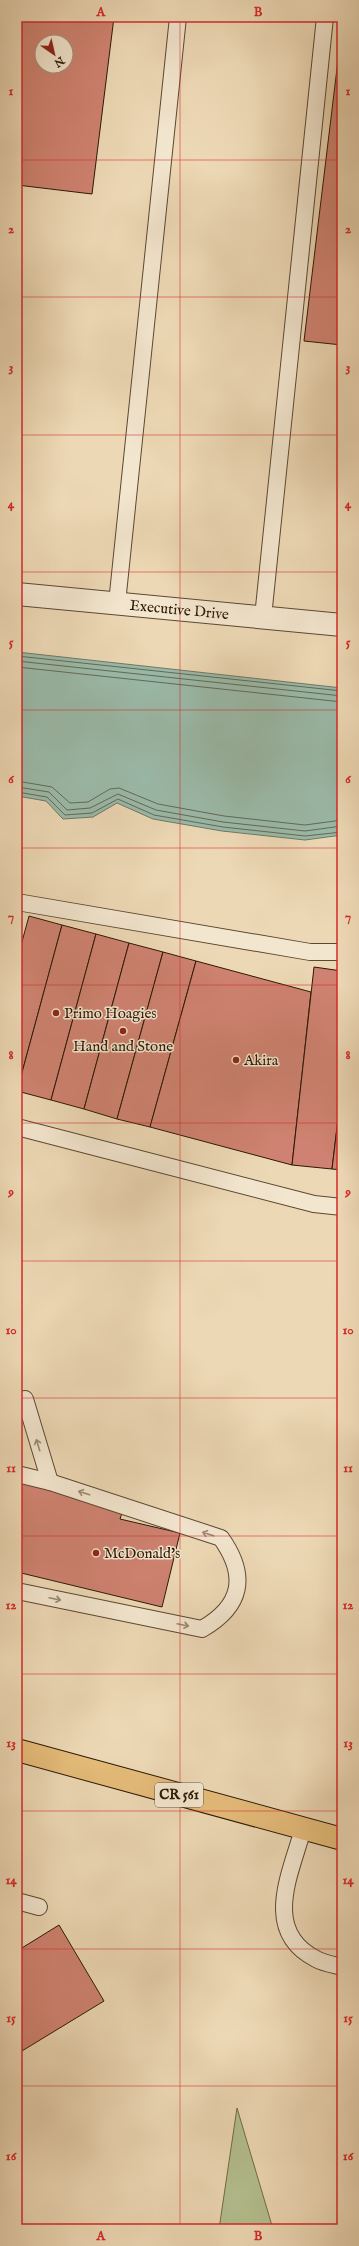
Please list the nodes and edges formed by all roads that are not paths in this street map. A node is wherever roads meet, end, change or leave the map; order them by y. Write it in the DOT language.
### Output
graph roads {
  1 [pos="178,17"];
  2 [pos="325,17"];
  3 [pos="17,594"];
  4 [pos="117,603"];
  5 [pos="263,618"];
  6 [pos="342,625"];
  7 [pos="17,902"];
  8 [pos="342,952"];
  9 [pos="17,1127"];
  10 [pos="342,1207"];
  11 [pos="17,1413"];
  12 [pos="17,1474"];
  13 [pos="50,1482"];
  14 [pos="17,1591"];
  15 [pos="17,1750"];
  16 [pos="303,1829"];
  17 [pos="342,1839"];
  18 [pos="17,1901"];
  19 [pos="39,1907"];
  20 [pos="342,1967"];
  1 -- 4 [label="lane"];
  2 -- 5 [label="lane"];
  3 -- 4 [label="street, Executive Drive"];
  4 -- 5 [label="street, Executive Drive"];
  5 -- 6 [label="street, Executive Drive"];
  7 -- 8 [label="lane"];
  9 -- 10 [label="lane"];
  13 -- 11 [label="lane, one-way"];
  12 -- 13 [label="lane"];
  14 -- 13 [label="lane, one-way"];
  15 -- 16 [label="main road, CR 561"];
  16 -- 17 [label="main road, CR 561"];
  16 -- 20 [label="lane"];
  18 -- 19 [label="lane"];
}
